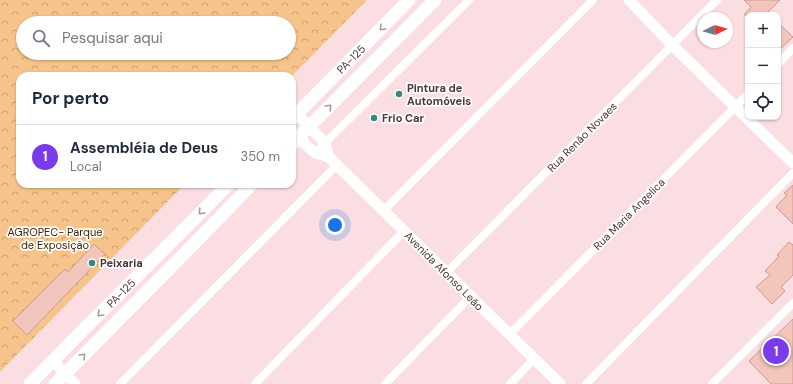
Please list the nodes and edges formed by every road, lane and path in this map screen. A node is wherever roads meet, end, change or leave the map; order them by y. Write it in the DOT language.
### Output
graph roads {
  1 [pos="408,0"];
  2 [pos="469,0"];
  3 [pos="593,0"];
  4 [pos="629,0"];
  5 [pos="717,0"];
  6 [pos="432,1"];
  7 [pos="420,15"];
  8 [pos="673,46"];
  9 [pos="793,48"];
  10 [pos="781,61"];
  11 [pos="745,97"];
  12 [pos="736,106"];
  13 [pos="296,114"];
  14 [pos="296,117"];
  15 [pos="309,127"];
  16 [pos="296,137"];
  17 [pos="296,140"];
  18 [pos="325,143"];
  19 [pos="315,154"];
  20 [pos="333,161"];
  21 [pos="793,163"];
  22 [pos="793,174"];
  23 [pos="224,188"];
  24 [pos="244,188"];
  25 [pos="383,211"];
  26 [pos="404,231"];
  27 [pos="168,246"];
  28 [pos="180,258"];
  29 [pos="446,273"];
  30 [pos="470,297"];
  31 [pos="793,303"];
  32 [pos="509,335"];
  33 [pos="534,359"];
  34 [pos="52,360"];
  35 [pos="65,374"];
  36 [pos="35,382"];
  37 [pos="55,384"];
  38 [pos="75,384"];
  39 [pos="120,384"];
  40 [pos="255,384"];
  41 [pos="385,384"];
  42 [pos="510,384"];
  43 [pos="560,384"];
  44 [pos="586,384"];
  45 [pos="712,384"];
  1 -- 7 [label="street"];
  1 -- 13 [label="main road, PA-125 / PA-125, one-way"];
  2 -- 18 [label="street"];
  3 -- 25 [label="street"];
  4 -- 8 [label="street"];
  5 -- 8 [label="street, Rua Renão Novaes"];
  6 -- 7 [label="main road, PA-125"];
  15 -- 7 [label="main road, PA-125, one-way"];
  8 -- 12 [label="street"];
  8 -- 29 [label="street, Rua Renão Novaes"];
  9 -- 10 [label="street"];
  11 -- 12 [label="street, Rua Maria Angelica"];
  12 -- 21 [label="street"];
  12 -- 32 [label="street, Rua Maria Angelica"];
  14 -- 15 [label="street, Avenida Afonso Leão"];
  15 -- 16 [label="main road, PA-125"];
  15 -- 18 [label="street, Avenida Afonso Leão"];
  17 -- 19 [label="street"];
  18 -- 19 [label="street"];
  18 -- 20 [label="street, Avenida Afonso Leão"];
  19 -- 20 [label="street"];
  20 -- 25 [label="street, Avenida Afonso Leão"];
  20 -- 39 [label="street"];
  22 -- 44 [label="street"];
  23 -- 27 [label="main road, PA-125 / PA-125, one-way"];
  24 -- 28 [label="main road, PA-125"];
  25 -- 26 [label="street, Avenida Afonso Leão"];
  26 -- 29 [label="street, Avenida Afonso Leão"];
  26 -- 40 [label="street"];
  27 -- 28 [label="main road"];
  27 -- 34 [label="main road, PA-125 / PA-125, one-way"];
  35 -- 28 [label="main road, PA-125, one-way"];
  29 -- 30 [label="street, Avenida Afonso Leão"];
  30 -- 32 [label="street, Avenida Afonso Leão"];
  30 -- 41 [label="street"];
  31 -- 45 [label="street"];
  32 -- 33 [label="street, Avenida Afonso Leão"];
  33 -- 42 [label="street"];
  33 -- 43 [label="street, Avenida Afonso Leão"];
  34 -- 35 [label="street"];
  34 -- 36 [label="main road, PA-125 / PA-125"];
  35 -- 37 [label="main road, PA-125"];
  35 -- 38 [label="street"];
}
